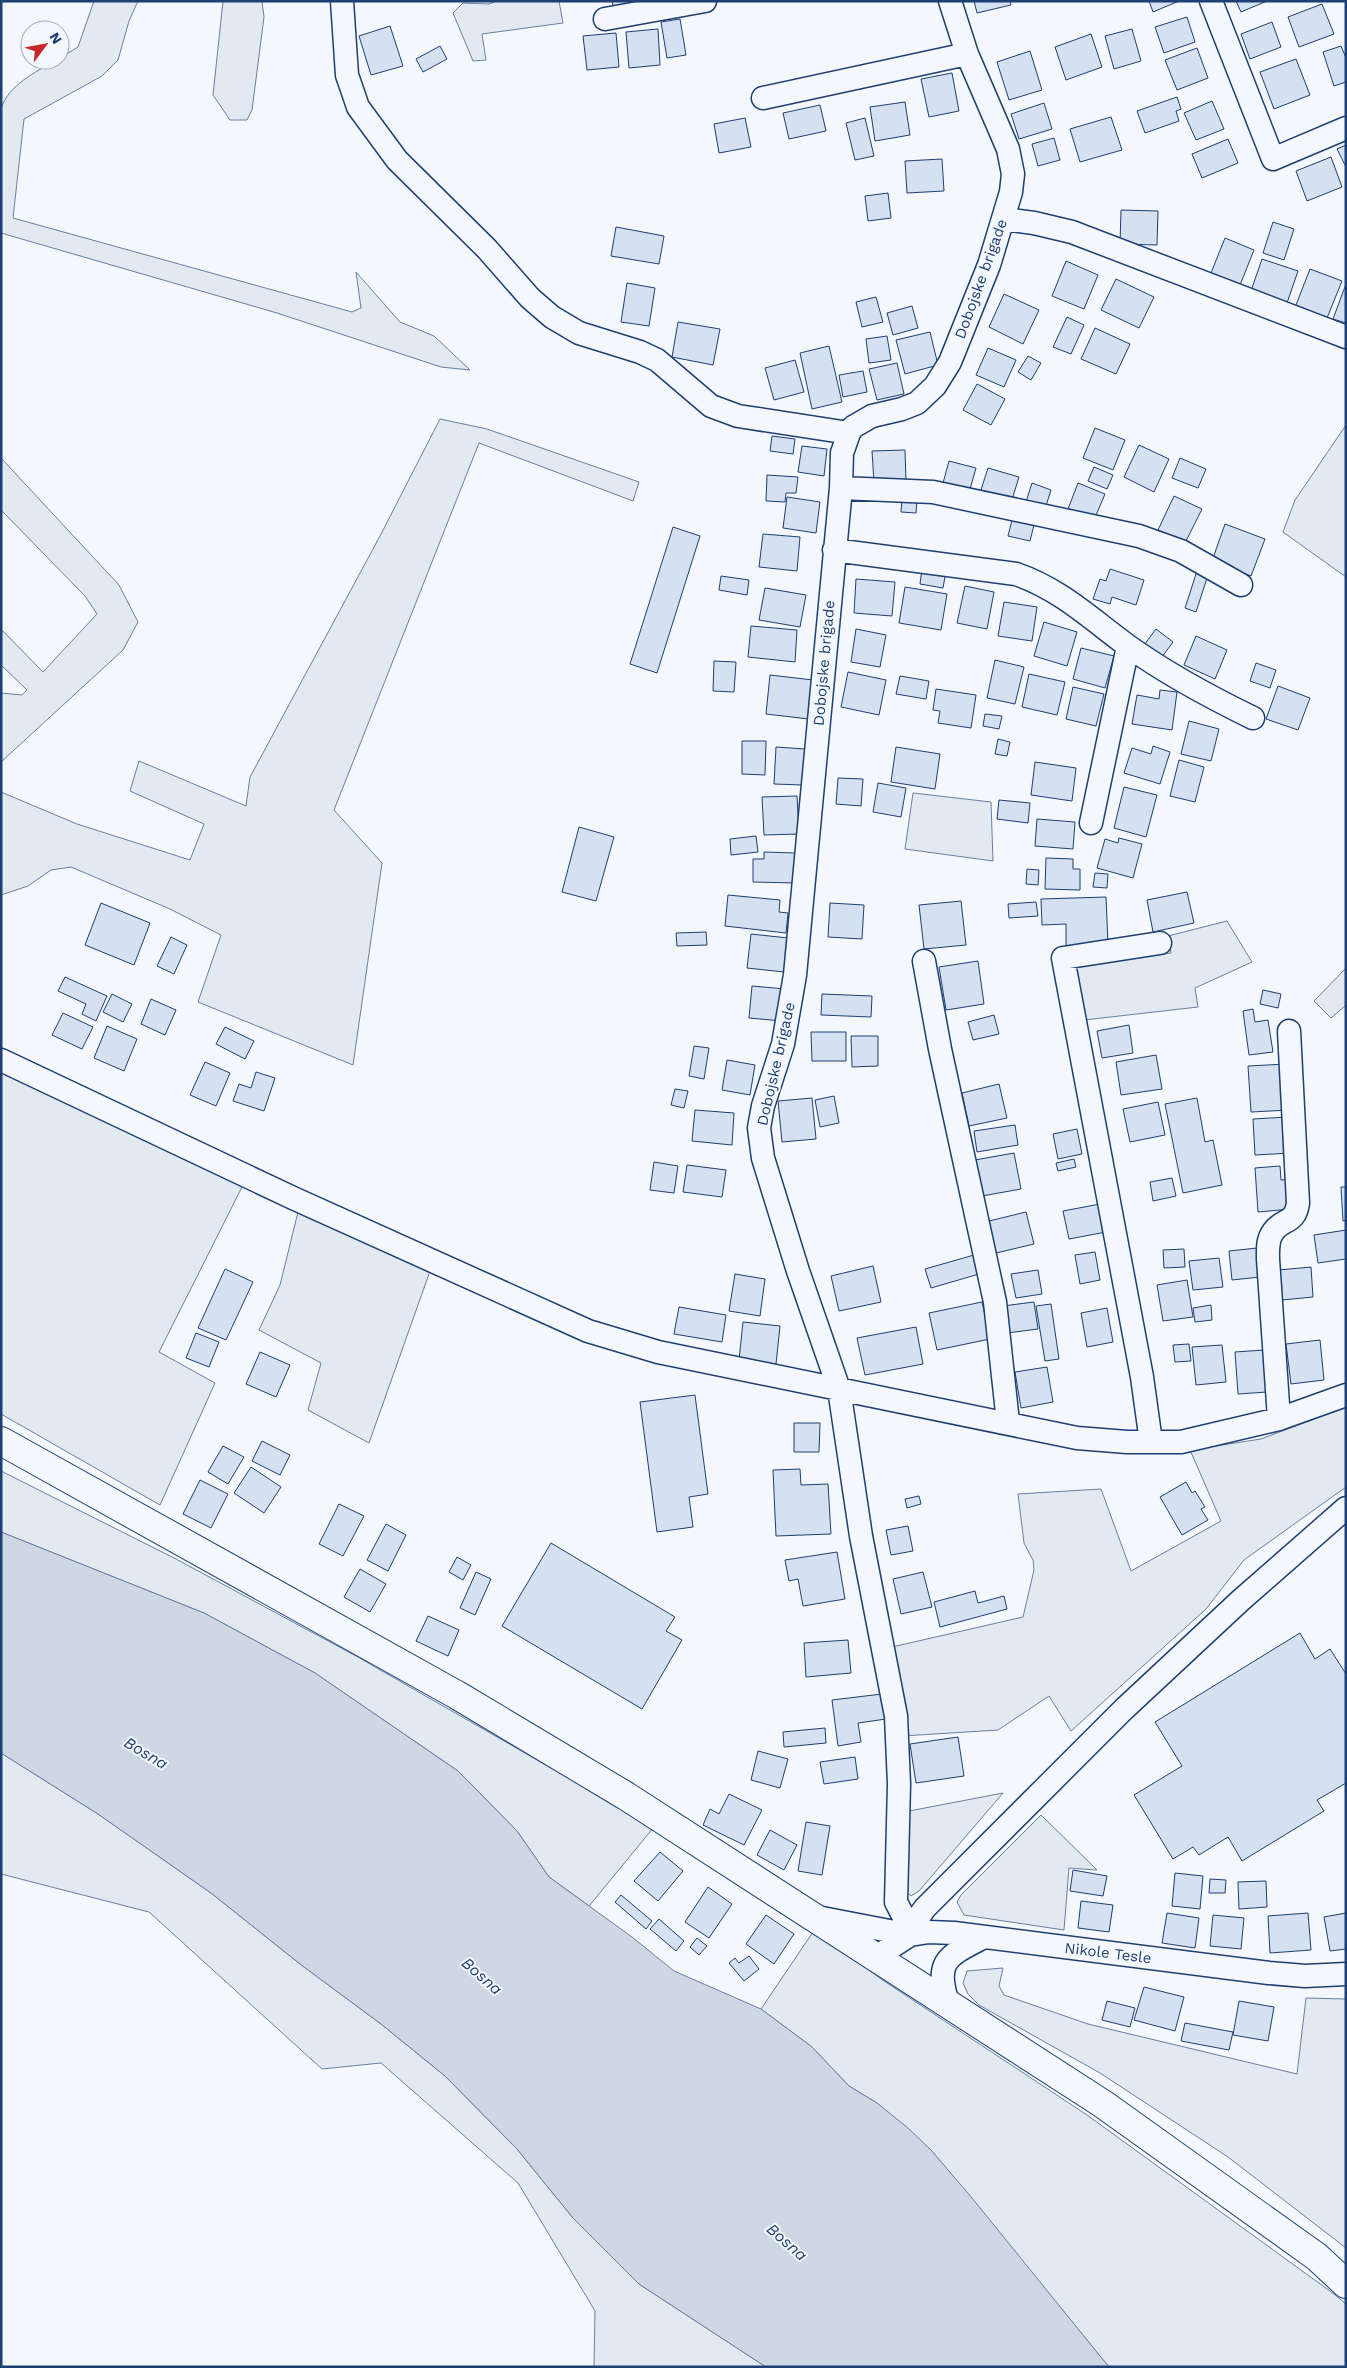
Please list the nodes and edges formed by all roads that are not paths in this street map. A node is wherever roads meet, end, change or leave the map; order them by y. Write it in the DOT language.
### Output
graph roads {
  1 [pos="342,1"];
  2 [pos="705,1"];
  3 [pos="950,1"];
  4 [pos="1211,1"];
  5 [pos="605,19"];
  6 [pos="967,54"];
  7 [pos="763,98"];
  8 [pos="1346,128"];
  9 [pos="1003,219"];
  10 [pos="1346,337"];
  11 [pos="849,433"];
  12 [pos="841,488"];
  13 [pos="834,550"];
  14 [pos="1241,585"];
  15 [pos="1128,646"];
  16 [pos="1253,718"];
  17 [pos="1091,823"];
  18 [pos="1160,944"];
  19 [pos="924,961"];
  20 [pos="1289,1032"];
  21 [pos="1,1060"];
  22 [pos="838,1389"];
  23 [pos="1346,1396"];
  24 [pos="1279,1419"];
  25 [pos="1008,1422"];
  26 [pos="1,1441"];
  27 [pos="1151,1442"];
  28 [pos="1346,1508"];
  29 [pos="810,1915"];
  30 [pos="910,1932"];
  31 [pos="984,1937"];
  32 [pos="876,1957"];
  33 [pos="1346,1974"];
  34 [pos="948,2003"];
  35 [pos="1346,2284"];
  1 -- 11 [label="street"];
  2 -- 5 [label="street"];
  3 -- 6 [label="street, Dobojske brigade"];
  4 -- 8 [label="street"];
  6 -- 7 [label="street"];
  6 -- 9 [label="street, Dobojske brigade"];
  9 -- 10 [label="street"];
  9 -- 11 [label="street, Dobojske brigade"];
  11 -- 12 [label="street, Dobojske brigade"];
  12 -- 13 [label="street, Dobojske brigade"];
  12 -- 14 [label="street"];
  13 -- 15 [label="street"];
  13 -- 22 [label="street, Dobojske brigade"];
  15 -- 16 [label="street"];
  15 -- 17 [label="street"];
  18 -- 27 [label="street"];
  19 -- 25 [label="street"];
  20 -- 24 [label="street"];
  21 -- 22 [label="street"];
  22 -- 25 [label="street"];
  22 -- 30 [label="street, Dobojske brigade"];
  23 -- 24 [label="street"];
  24 -- 27 [label="street"];
  25 -- 27 [label="street"];
  26 -- 29 [label="main road"];
  28 -- 30 [label="street"];
  29 -- 30 [label="street"];
  29 -- 32 [label="main road"];
  30 -- 31 [label="street, Nikole Tesle"];
  30 -- 32 [label="street, Nikole Tesle"];
  31 -- 33 [label="street, Nikole Tesle"];
  31 -- 34 [label="street"];
  32 -- 34 [label="main road"];
  34 -- 35 [label="main road"];
}
